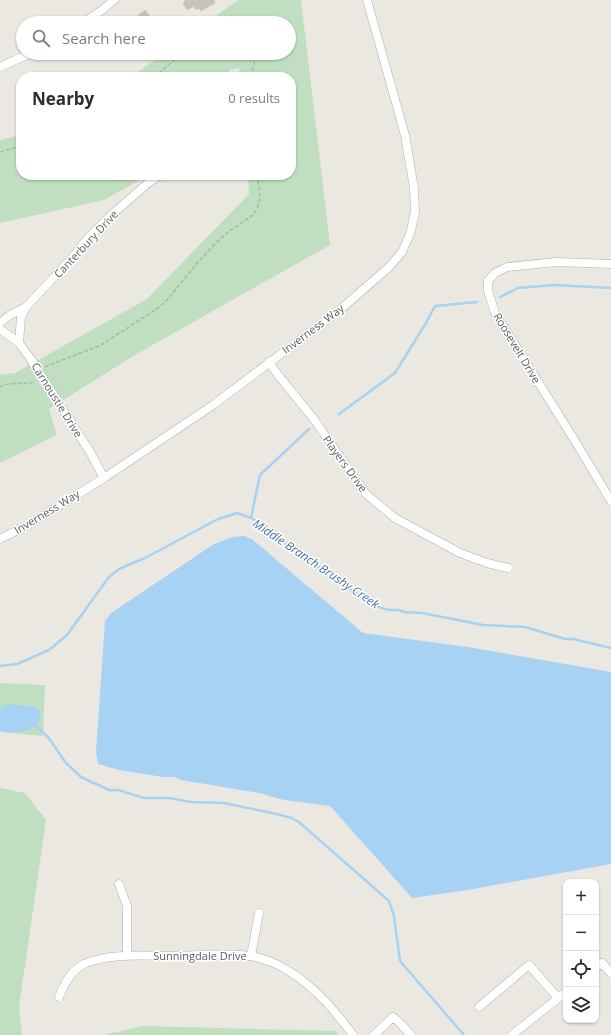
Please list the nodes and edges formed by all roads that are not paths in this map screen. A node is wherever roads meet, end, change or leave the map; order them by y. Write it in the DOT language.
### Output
graph roads {
  1 [pos="114,0"];
  2 [pos="367,0"];
  3 [pos="93,16"];
  4 [pos="16,60"];
  5 [pos="0,67"];
  6 [pos="150,180"];
  7 [pos="152,180"];
  8 [pos="148,183"];
  9 [pos="611,264"];
  10 [pos="26,308"];
  11 [pos="0,323"];
  12 [pos="0,329"];
  13 [pos="19,343"];
  14 [pos="269,362"];
  15 [pos="104,478"];
  16 [pos="611,501"];
  17 [pos="0,539"];
  18 [pos="508,568"];
  19 [pos="119,884"];
  20 [pos="259,913"];
  21 [pos="127,956"];
  22 [pos="251,956"];
  23 [pos="599,966"];
  24 [pos="611,973"];
  25 [pos="563,994"];
  26 [pos="59,997"];
  27 [pos="558,998"];
  28 [pos="479,1007"];
  29 [pos="353,1035"];
  30 [pos="374,1035"];
  31 [pos="411,1035"];
  32 [pos="512,1035"];
  1 -- 3 [label="street"];
  2 -- 14 [label="street, Inverness Way"];
  4 -- 5 [label="street"];
  6 -- 8 [label="street, Canterbury Drive"];
  7 -- 8 [label="street, Canterbury Drive"];
  8 -- 10 [label="street, Canterbury Drive"];
  9 -- 16 [label="street, Roosevelt Drive"];
  10 -- 11 [label="street, Canterbury Drive"];
  10 -- 13 [label="street, Canterbury Drive"];
  12 -- 13 [label="street, Carnoustie Drive"];
  13 -- 15 [label="street, Carnoustie Drive"];
  14 -- 15 [label="street, Inverness Way"];
  14 -- 18 [label="street, Players Drive"];
  15 -- 17 [label="street, Inverness Way"];
  19 -- 21 [label="street"];
  20 -- 22 [label="street"];
  21 -- 22 [label="street, Sunningdale Drive"];
  21 -- 26 [label="street, Sunningdale Drive"];
  22 -- 29 [label="street, Sunningdale Drive"];
  23 -- 24 [label="street"];
  25 -- 27 [label="street"];
  27 -- 28 [label="street"];
  27 -- 32 [label="street"];
  30 -- 31 [label="street"];
}
